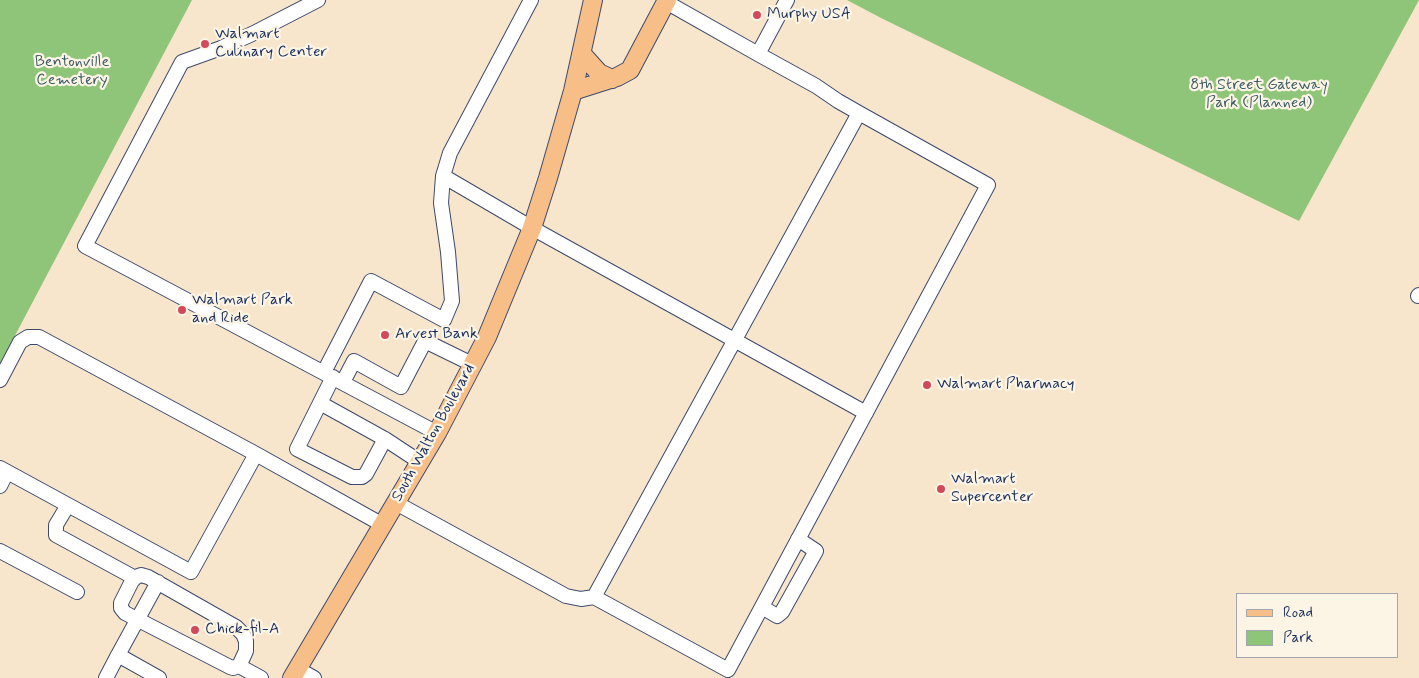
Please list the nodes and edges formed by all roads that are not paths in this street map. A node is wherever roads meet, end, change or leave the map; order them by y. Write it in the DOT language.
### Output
graph roads {
  1 [pos="318,0"];
  2 [pos="531,0"];
  3 [pos="593,0"];
  4 [pos="787,0"];
  5 [pos="667,1"];
  6 [pos="582,54"];
  7 [pos="758,54"];
  8 [pos="612,78"];
  9 [pos="574,91"];
  10 [pos="859,113"];
  11 [pos="443,176"];
  12 [pos="532,228"];
  13 [pos="735,340"];
  14 [pos="472,364"];
  15 [pos="334,377"];
  16 [pos="0,380"];
  17 [pos="320,403"];
  18 [pos="866,413"];
  19 [pos="437,432"];
  20 [pos="385,439"];
  21 [pos="256,454"];
  22 [pos="420,462"];
  23 [pos="4,470"];
  24 [pos="0,486"];
  25 [pos="396,504"];
  26 [pos="68,505"];
  27 [pos="383,525"];
  28 [pos="798,540"];
  29 [pos="0,551"];
  30 [pos="135,578"];
  31 [pos="158,582"];
  32 [pos="77,592"];
  33 [pos="594,597"];
  34 [pos="762,607"];
  35 [pos="138,619"];
  36 [pos="118,655"];
  37 [pos="239,666"];
  38 [pos="295,673"];
  39 [pos="106,678"];
  40 [pos="159,678"];
  41 [pos="261,678"];
  42 [pos="314,678"];
  1 -- 15 [label="street"];
  2 -- 11 [label="street"];
  3 -- 6 [label="main road, South Walton Boulevard"];
  4 -- 7 [label="street"];
  5 -- 7 [label="street"];
  5 -- 8 [label="main road"];
  6 -- 8 [label="main road"];
  6 -- 9 [label="main road, South Walton Boulevard"];
  7 -- 10 [label="street"];
  8 -- 9 [label="main road"];
  9 -- 12 [label="main road, South Walton Boulevard"];
  10 -- 13 [label="street"];
  10 -- 18 [label="street"];
  11 -- 12 [label="street"];
  11 -- 15 [label="street"];
  12 -- 13 [label="street"];
  12 -- 14 [label="main road, South Walton Boulevard"];
  13 -- 18 [label="street"];
  13 -- 33 [label="street"];
  14 -- 15 [label="street"];
  14 -- 19 [label="main road, South Walton Boulevard"];
  15 -- 17 [label="street"];
  15 -- 19 [label="street"];
  16 -- 21 [label="street"];
  17 -- 20 [label="street"];
  17 -- 20 [label="street"];
  18 -- 28 [label="street"];
  19 -- 22 [label="main road, South Walton Boulevard"];
  20 -- 22 [label="street"];
  21 -- 26 [label="street"];
  21 -- 27 [label="street"];
  22 -- 25 [label="main road, South Walton Boulevard"];
  23 -- 24 [label="street"];
  23 -- 26 [label="street"];
  25 -- 27 [label="main road, South Walton Boulevard"];
  25 -- 33 [label="street"];
  26 -- 30 [label="street"];
  27 -- 38 [label="main road, South Walton Boulevard"];
  28 -- 34 [label="street"];
  28 -- 34 [label="street"];
  29 -- 32 [label="street"];
  30 -- 31 [label="street"];
  30 -- 35 [label="street"];
  31 -- 35 [label="street"];
  31 -- 37 [label="street"];
  33 -- 34 [label="street"];
  35 -- 36 [label="street"];
  35 -- 37 [label="street"];
  36 -- 39 [label="street"];
  36 -- 40 [label="street"];
  37 -- 41 [label="street"];
  38 -- 42 [label="street"];
}
